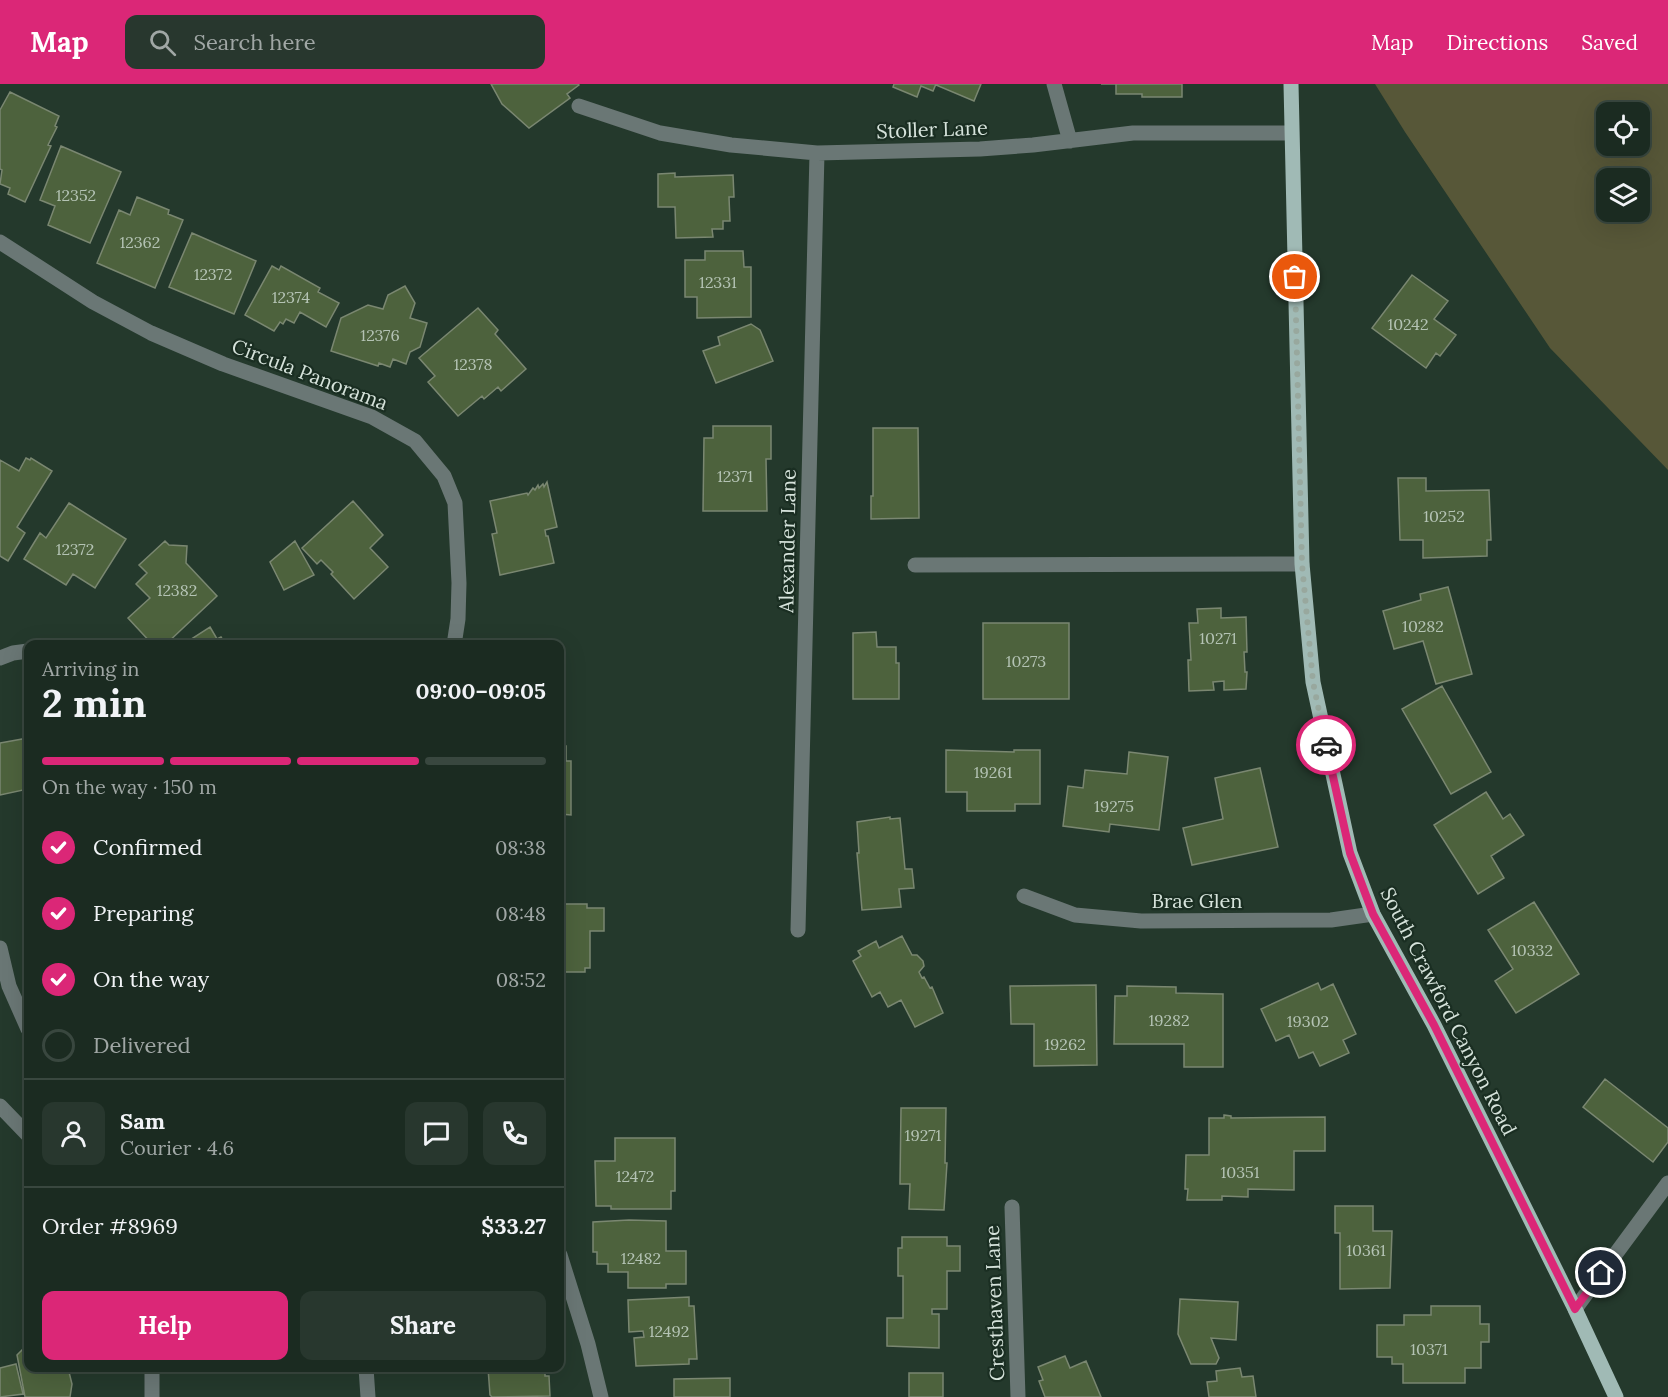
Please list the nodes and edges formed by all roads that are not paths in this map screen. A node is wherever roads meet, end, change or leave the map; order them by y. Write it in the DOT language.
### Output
graph roads {
  1 [pos="1054,84"];
  2 [pos="1291,84"];
  3 [pos="579,106"];
  4 [pos="1291,133"];
  5 [pos="1070,141"];
  6 [pos="817,153"];
  7 [pos="0,242"];
  8 [pos="1302,564"];
  9 [pos="915,565"];
  10 [pos="455,640"];
  11 [pos="24,651"];
  12 [pos="0,658"];
  13 [pos="1024,896"];
  14 [pos="1373,914"];
  15 [pos="798,930"];
  16 [pos="0,948"];
  17 [pos="24,1020"];
  18 [pos="0,1106"];
  19 [pos="24,1131"];
  20 [pos="1668,1183"];
  21 [pos="1012,1207"];
  22 [pos="564,1268"];
  23 [pos="1575,1309"];
  24 [pos="152,1372"];
  25 [pos="366,1372"];
  26 [pos="152,1397"];
  27 [pos="368,1397"];
  28 [pos="601,1397"];
  29 [pos="1018,1397"];
  30 [pos="1616,1397"];
  1 -- 5 [label="street"];
  2 -- 4 [label="main road, South Crawford Canyon Road"];
  3 -- 6 [label="street, Stoller Lane"];
  4 -- 5 [label="street, Stoller Lane"];
  4 -- 8 [label="main road, South Crawford Canyon Road"];
  5 -- 6 [label="street, Stoller Lane"];
  6 -- 15 [label="street, Alexander Lane"];
  7 -- 10 [label="street, Circula Panorama"];
  8 -- 9 [label="street"];
  8 -- 14 [label="main road, South Crawford Canyon Road"];
  11 -- 12 [label="street"];
  13 -- 14 [label="street, Brae Glen"];
  14 -- 23 [label="main road, South Crawford Canyon Road"];
  16 -- 17 [label="street"];
  18 -- 19 [label="street"];
  20 -- 23 [label="street"];
  21 -- 29 [label="street, Cresthaven Lane"];
  22 -- 28 [label="street"];
  23 -- 30 [label="main road, South Crawford Canyon Road"];
  24 -- 26 [label="street"];
  25 -- 27 [label="street"];
}
